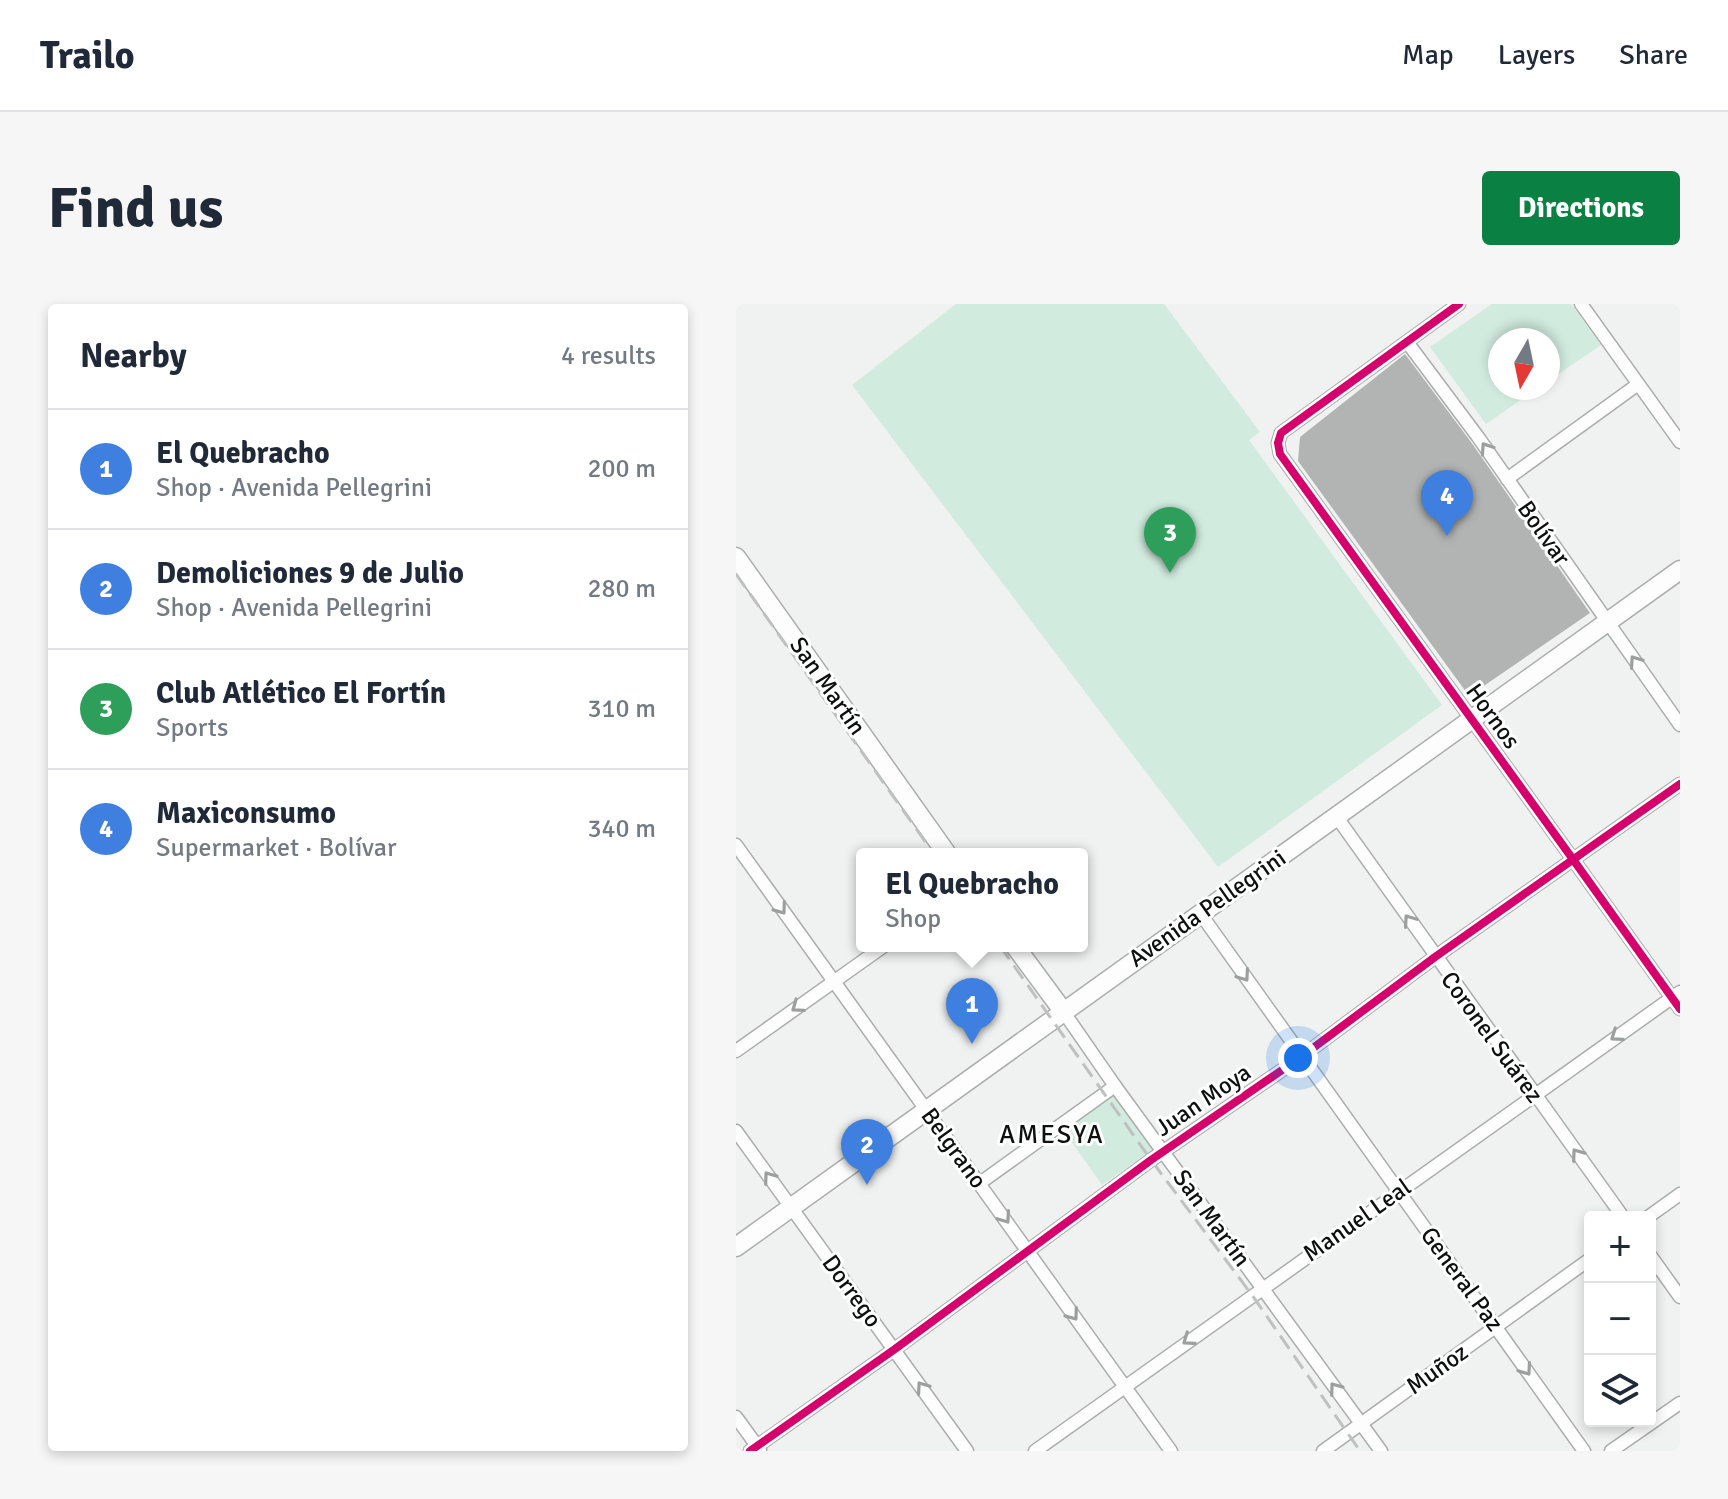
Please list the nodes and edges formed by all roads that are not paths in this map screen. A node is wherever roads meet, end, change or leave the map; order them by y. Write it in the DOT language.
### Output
graph roads {
  1 [pos="1459,304"];
  2 [pos="1581,304"];
  3 [pos="1407,342"];
  4 [pos="1637,385"];
  5 [pos="1680,442"];
  6 [pos="1507,479"];
  7 [pos="736,557"];
  8 [pos="1680,570"];
  9 [pos="1607,622"];
  10 [pos="1470,720"];
  11 [pos="1680,725"];
  12 [pos="1680,784"];
  13 [pos="1336,816"];
  14 [pos="736,845"];
  15 [pos="943,848"];
  16 [pos="1575,859"];
  17 [pos="1200,913"];
  18 [pos="875,952"];
  19 [pos="1019,952"];
  20 [pos="1435,957"];
  21 [pos="833,981"];
  22 [pos="1676,994"];
  23 [pos="1680,1009"];
  24 [pos="1063,1011"];
  25 [pos="736,1051"];
  26 [pos="1301,1057"];
  27 [pos="1115,1086"];
  28 [pos="1534,1094"];
  29 [pos="927,1109"];
  30 [pos="736,1131"];
  31 [pos="1163,1151"];
  32 [pos="980,1183"];
  33 [pos="1398,1191"];
  34 [pos="1680,1194"];
  35 [pos="791,1207"];
  36 [pos="1619,1211"];
  37 [pos="1656,1211"];
  38 [pos="736,1247"];
  39 [pos="1027,1251"];
  40 [pos="1584,1263"];
  41 [pos="1656,1263"];
  42 [pos="1262,1287"];
  43 [pos="1680,1297"];
  44 [pos="1496,1327"];
  45 [pos="895,1349"];
  46 [pos="1124,1386"];
  47 [pos="1680,1403"];
  48 [pos="736,1417"];
  49 [pos="1361,1423"];
  50 [pos="756,1449"];
  51 [pos="967,1451"];
  52 [pos="1035,1451"];
  53 [pos="1171,1451"];
  54 [pos="1323,1451"];
  55 [pos="1381,1451"];
  56 [pos="1584,1451"];
  57 [pos="1611,1451"];
  1 -- 3 [label="street"];
  2 -- 4 [label="street"];
  6 -- 3 [label="street, Bolívar, one-way"];
  3 -- 10 [label="street, Hornos"];
  4 -- 5 [label="street"];
  4 -- 6 [label="street"];
  6 -- 9 [label="street, Bolívar"];
  7 -- 15 [label="main road, San Martín"];
  8 -- 9 [label="main road, Avenida Pellegrini"];
  9 -- 10 [label="main road, Avenida Pellegrini"];
  11 -- 9 [label="street, Bolívar, one-way"];
  10 -- 13 [label="main road, Avenida Pellegrini"];
  10 -- 16 [label="street, Hornos"];
  12 -- 16 [label="street, Juan Moya"];
  13 -- 17 [label="main road, Avenida Pellegrini"];
  20 -- 13 [label="street, Coronel Suárez, one-way"];
  14 -- 21 [label="street, Belgrano, one-way"];
  16 -- 20 [label="street, Juan Moya"];
  16 -- 22 [label="street, Hornos"];
  17 -- 24 [label="main road, Avenida Pellegrini"];
  17 -- 26 [label="street, General Paz, one-way"];
  18 -- 21 [label="street"];
  19 -- 24 [label="main road, San Martín"];
  20 -- 26 [label="street, Juan Moya"];
  20 -- 28 [label="street, Coronel Suárez"];
  21 -- 25 [label="street, one-way"];
  21 -- 29 [label="street, Belgrano"];
  22 -- 23 [label="street, Hornos"];
  22 -- 28 [label="street, Manuel Leal, one-way"];
  24 -- 27 [label="street, San Martín"];
  24 -- 29 [label="main road, Avenida Pellegrini"];
  26 -- 31 [label="street, Juan Moya"];
  26 -- 33 [label="street, General Paz"];
  27 -- 31 [label="street, San Martín"];
  27 -- 32 [label="street"];
  28 -- 33 [label="street, Manuel Leal"];
  36 -- 28 [label="street, Coronel Suárez, one-way"];
  29 -- 32 [label="street, Belgrano"];
  29 -- 35 [label="main road, Avenida Pellegrini"];
  35 -- 30 [label="street, Dorrego, one-way"];
  31 -- 39 [label="street, Juan Moya"];
  31 -- 42 [label="street, San Martín"];
  32 -- 39 [label="street, Belgrano, one-way"];
  33 -- 42 [label="street, Manuel Leal"];
  33 -- 44 [label="street, General Paz"];
  34 -- 37 [label="street"];
  35 -- 38 [label="main road, Avenida Pellegrini"];
  35 -- 45 [label="street, Dorrego"];
  39 -- 45 [label="street, Juan Moya"];
  39 -- 46 [label="street, Belgrano, one-way"];
  40 -- 44 [label="street, Muñoz"];
  41 -- 43 [label="street"];
  42 -- 46 [label="street, Manuel Leal, one-way"];
  49 -- 42 [label="street, San Martín, one-way"];
  44 -- 49 [label="street, Muñoz"];
  44 -- 56 [label="street, General Paz, one-way"];
  45 -- 50 [label="street, Juan Moya"];
  51 -- 45 [label="street, Dorrego, one-way"];
  46 -- 52 [label="street, Manuel Leal"];
  46 -- 53 [label="street, Belgrano"];
  47 -- 57 [label="street"];
  48 -- 50 [label="street"];
  49 -- 54 [label="street, Muñoz"];
  49 -- 55 [label="street, San Martín"];
}
